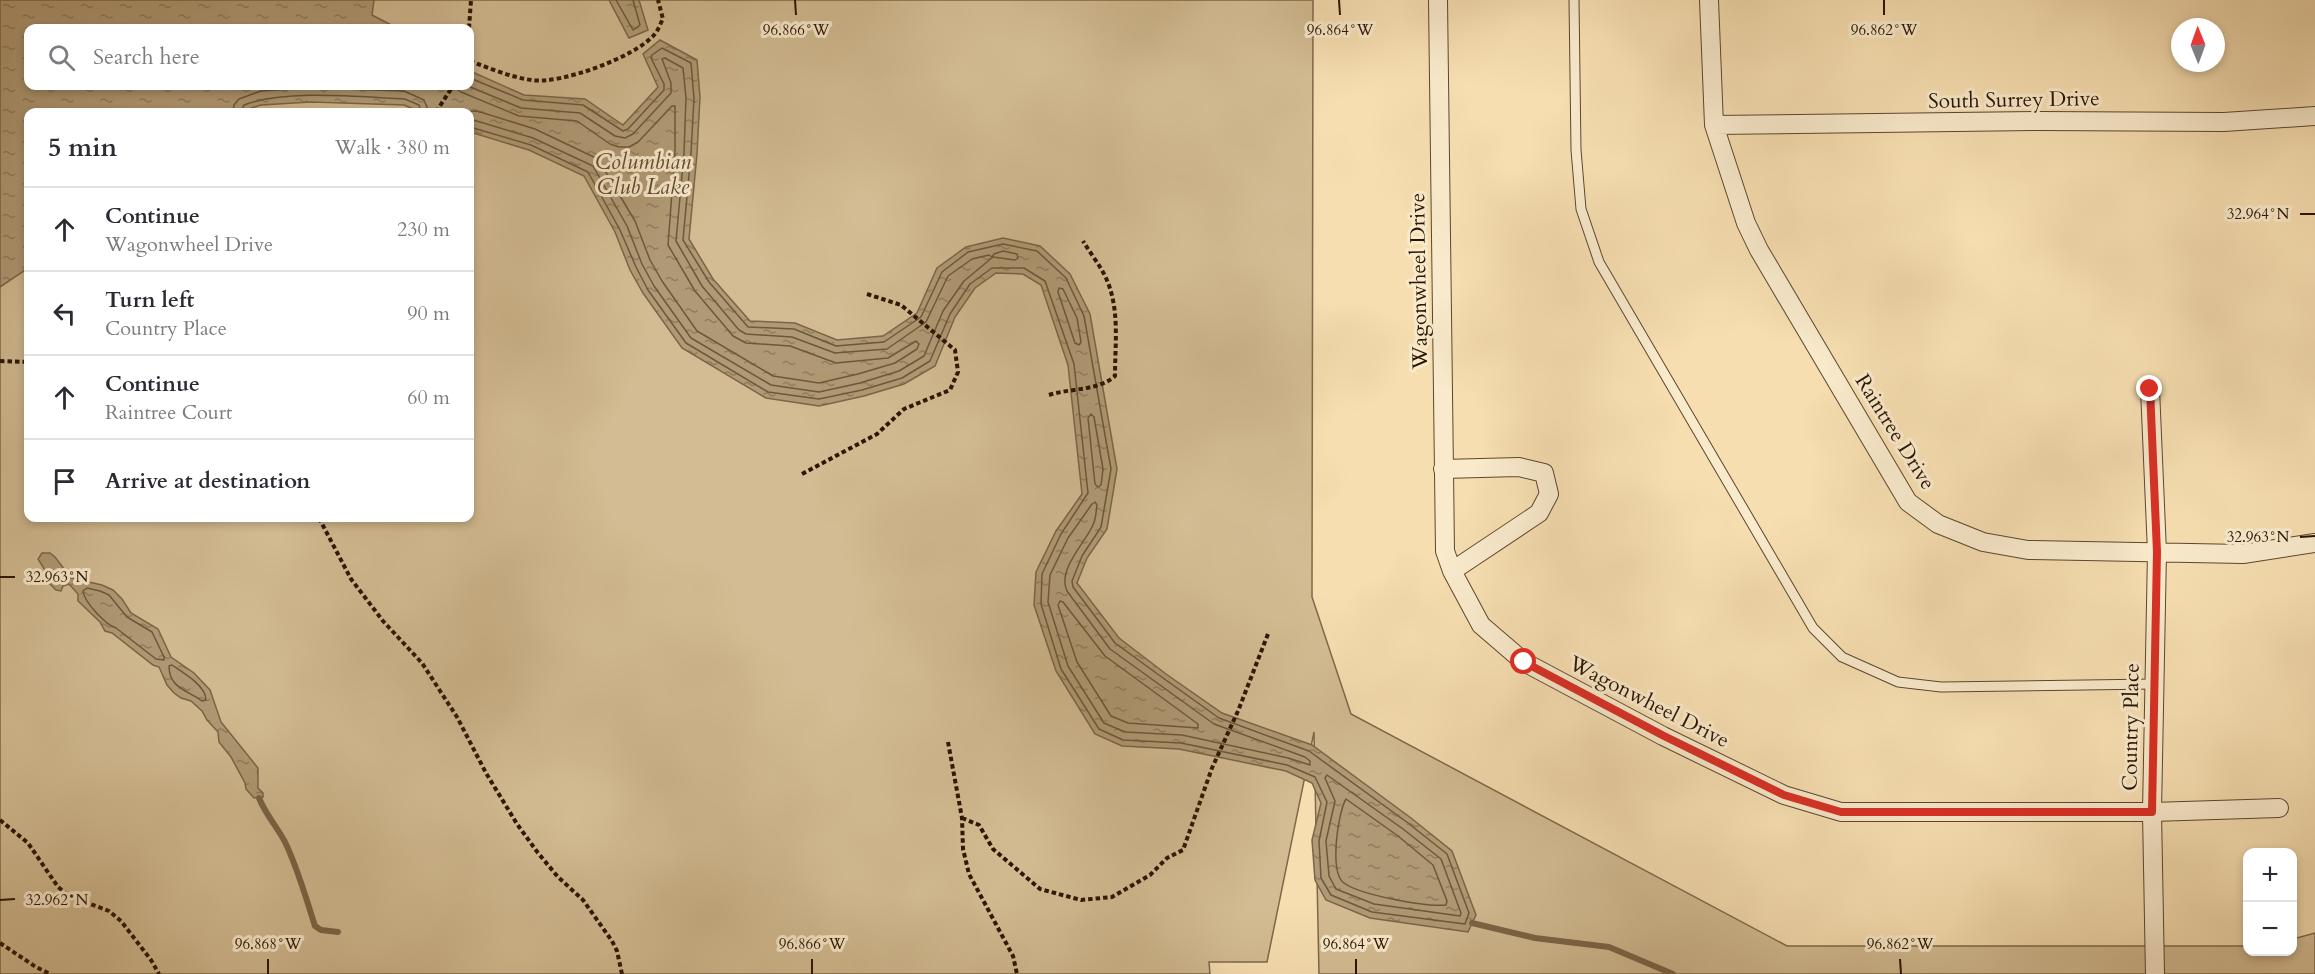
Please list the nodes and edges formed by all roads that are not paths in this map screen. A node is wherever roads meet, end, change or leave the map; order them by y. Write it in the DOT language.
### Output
graph roads {
  1 [pos="1438,0"];
  2 [pos="1574,0"];
  3 [pos="1709,0"];
  4 [pos="2315,116"];
  5 [pos="1714,125"];
  6 [pos="2150,389"];
  7 [pos="1443,469"];
  8 [pos="2315,543"];
  9 [pos="2157,552"];
  10 [pos="1452,572"];
  11 [pos="2154,684"];
  12 [pos="2279,808"];
  13 [pos="2152,812"];
  14 [pos="2155,970"];
  1 -- 7 [label="street, Wagonwheel Drive"];
  2 -- 11 [label="lane"];
  3 -- 5 [label="street, Raintree Drive"];
  4 -- 5 [label="street, South Surrey Drive"];
  5 -- 9 [label="street, Raintree Drive"];
  6 -- 9 [label="street, Country Place"];
  7 -- 10 [label="street, Wagonwheel Drive"];
  7 -- 10 [label="street"];
  8 -- 9 [label="street, Raintree Drive"];
  9 -- 11 [label="street, Country Place"];
  10 -- 13 [label="street, Wagonwheel Drive"];
  11 -- 13 [label="street, Country Place"];
  12 -- 13 [label="street, Wagonwheel Drive"];
  13 -- 14 [label="street, Country Place"];
}
